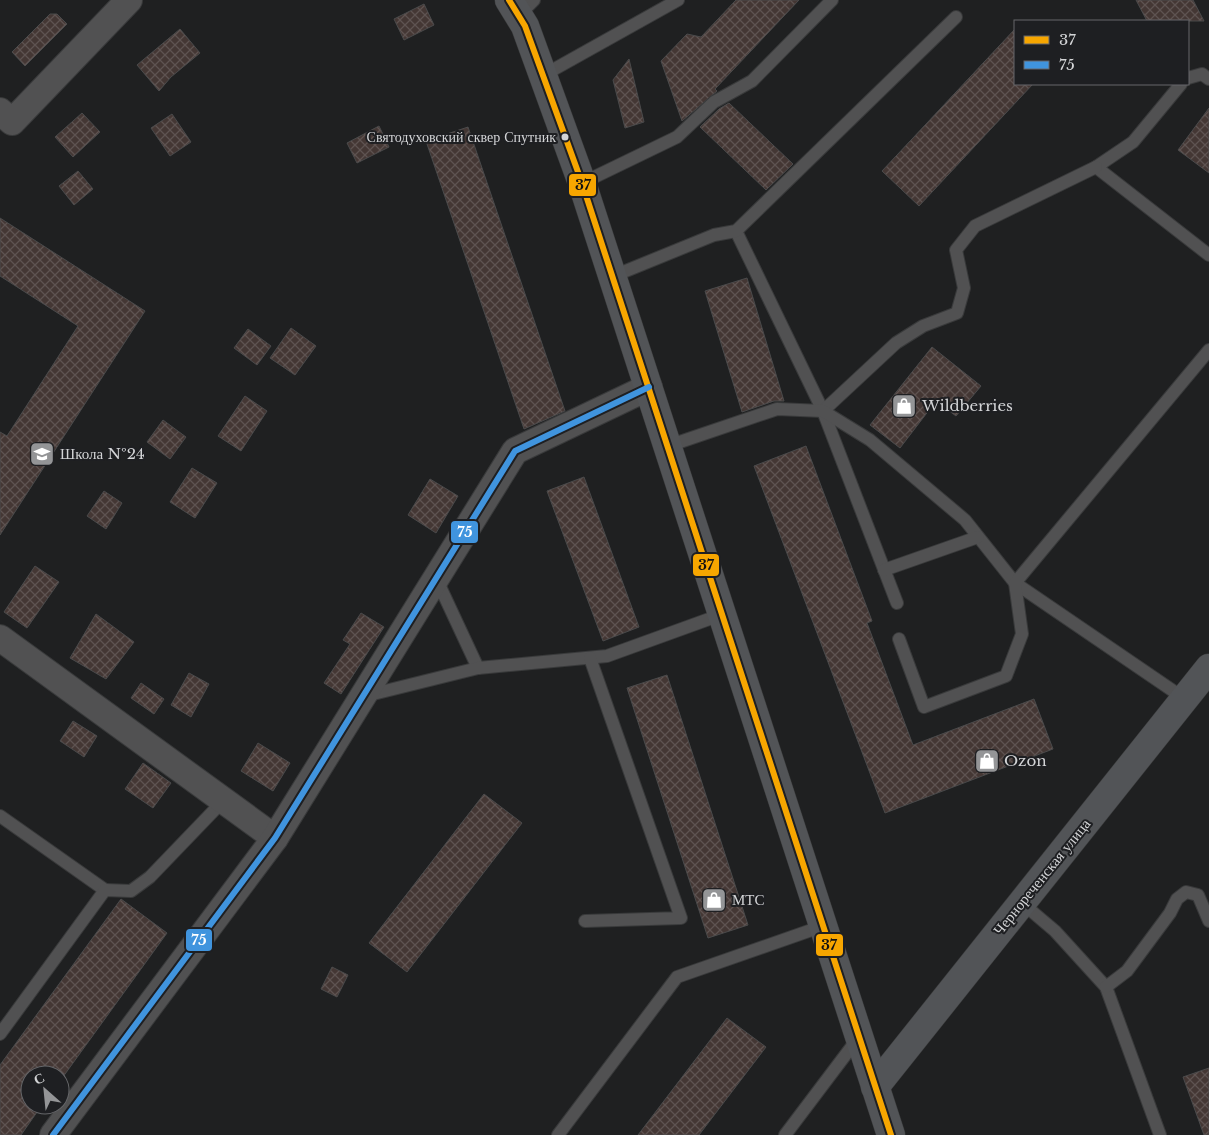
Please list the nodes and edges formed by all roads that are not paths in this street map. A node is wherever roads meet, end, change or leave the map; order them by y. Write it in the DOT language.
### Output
graph roads {
  1 [pos="129,0"];
  2 [pos="534,0"];
  3 [pos="678,0"];
  4 [pos="832,0"];
  5 [pos="520,9"];
  6 [pos="956,17"];
  7 [pos="542,76"];
  8 [pos="1189,78"];
  9 [pos="1209,78"];
  10 [pos="1180,85"];
  11 [pos="4,120"];
  12 [pos="1096,167"];
  13 [pos="582,183"];
  14 [pos="736,231"];
  15 [pos="1209,255"];
  16 [pos="611,277"];
  17 [pos="1209,350"];
  18 [pos="649,387"];
  19 [pos="823,411"];
  20 [pos="668,446"];
  21 [pos="978,537"];
  22 [pos="884,570"];
  23 [pos="436,577"];
  24 [pos="1015,582"];
  25 [pos="897,603"];
  26 [pos="723,614"];
  27 [pos="0,638"];
  28 [pos="899,639"];
  29 [pos="590,658"];
  30 [pos="478,668"];
  31 [pos="1209,668"];
  32 [pos="360,697"];
  33 [pos="1184,699"];
  34 [pos="224,800"];
  35 [pos="0,816"];
  36 [pos="275,838"];
  37 [pos="105,890"];
  38 [pos="1022,903"];
  39 [pos="585,921"];
  40 [pos="1209,921"];
  41 [pos="824,926"];
  42 [pos="1106,987"];
  43 [pos="0,1034"];
  44 [pos="859,1037"];
  45 [pos="876,1087"];
  46 [pos="53,1135"];
  47 [pos="558,1135"];
  48 [pos="785,1135"];
  49 [pos="891,1135"];
  50 [pos="1160,1135"];
  1 -- 11 [label="street"];
  2 -- 5 [label="lane"];
  3 -- 7 [label="lane"];
  4 -- 13 [label="lane"];
  5 -- 7 [label="main road"];
  6 -- 14 [label="lane"];
  7 -- 13 [label="main road"];
  8 -- 9 [label="lane"];
  10 -- 12 [label="lane"];
  12 -- 15 [label="lane"];
  12 -- 19 [label="lane"];
  13 -- 16 [label="main road"];
  14 -- 16 [label="lane"];
  14 -- 19 [label="lane"];
  16 -- 18 [label="main road"];
  17 -- 24 [label="lane"];
  18 -- 20 [label="main road"];
  18 -- 23 [label="street"];
  19 -- 20 [label="lane"];
  19 -- 21 [label="lane"];
  19 -- 22 [label="lane"];
  20 -- 26 [label="main road"];
  21 -- 22 [label="lane"];
  21 -- 24 [label="lane"];
  22 -- 25 [label="lane"];
  23 -- 30 [label="lane"];
  23 -- 32 [label="street"];
  24 -- 28 [label="lane"];
  24 -- 33 [label="lane"];
  26 -- 29 [label="lane"];
  26 -- 41 [label="main road"];
  27 -- 34 [label="street"];
  29 -- 30 [label="lane"];
  29 -- 39 [label="lane"];
  30 -- 32 [label="lane"];
  31 -- 33 [label="main road, Чернореченская улица"];
  32 -- 36 [label="street"];
  33 -- 38 [label="main road, Чернореченская улица"];
  34 -- 36 [label="street"];
  34 -- 37 [label="lane"];
  35 -- 37 [label="lane"];
  36 -- 46 [label="street"];
  37 -- 43 [label="lane"];
  38 -- 42 [label="lane"];
  38 -- 45 [label="main road, Чернореченская улица"];
  40 -- 42 [label="lane"];
  41 -- 44 [label="main road"];
  41 -- 47 [label="lane"];
  42 -- 50 [label="lane"];
  44 -- 45 [label="main road"];
  44 -- 48 [label="lane"];
  45 -- 49 [label="main road"];
}
